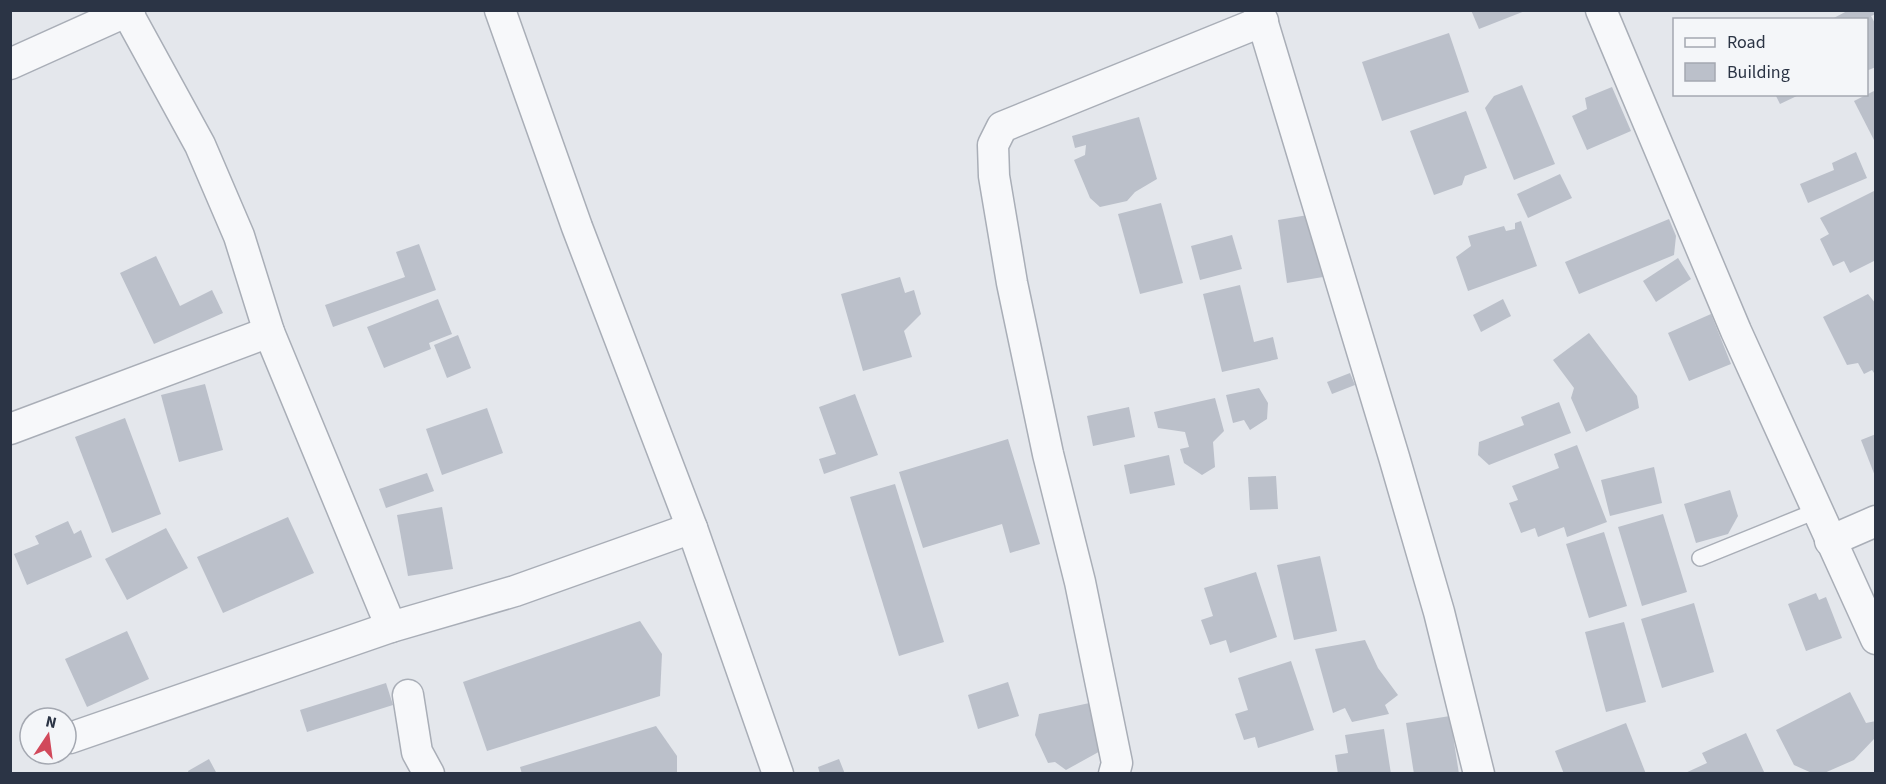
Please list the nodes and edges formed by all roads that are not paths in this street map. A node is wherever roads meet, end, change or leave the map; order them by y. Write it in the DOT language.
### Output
graph roads {
  1 [pos="500,10"];
  2 [pos="1601,10"];
  3 [pos="127,11"];
  4 [pos="1261,16"];
  5 [pos="10,64"];
  6 [pos="269,332"];
  7 [pos="10,429"];
  8 [pos="1816,511"];
  9 [pos="1875,521"];
  10 [pos="692,528"];
  11 [pos="1830,542"];
  12 [pos="1700,558"];
  13 [pos="391,627"];
  14 [pos="1875,639"];
  15 [pos="408,695"];
  16 [pos="78,735"];
  17 [pos="429,774"];
  18 [pos="778,774"];
  19 [pos="1114,774"];
  20 [pos="1479,774"];
  1 -- 10 [label="street"];
  2 -- 8 [label="street"];
  3 -- 5 [label="street"];
  3 -- 6 [label="street"];
  4 -- 19 [label="street"];
  4 -- 20 [label="street"];
  6 -- 7 [label="street"];
  6 -- 13 [label="street"];
  8 -- 11 [label="street"];
  8 -- 12 [label="lane"];
  9 -- 11 [label="street"];
  10 -- 13 [label="street"];
  10 -- 18 [label="street"];
  11 -- 14 [label="street"];
  13 -- 16 [label="street"];
  15 -- 17 [label="street"];
}
